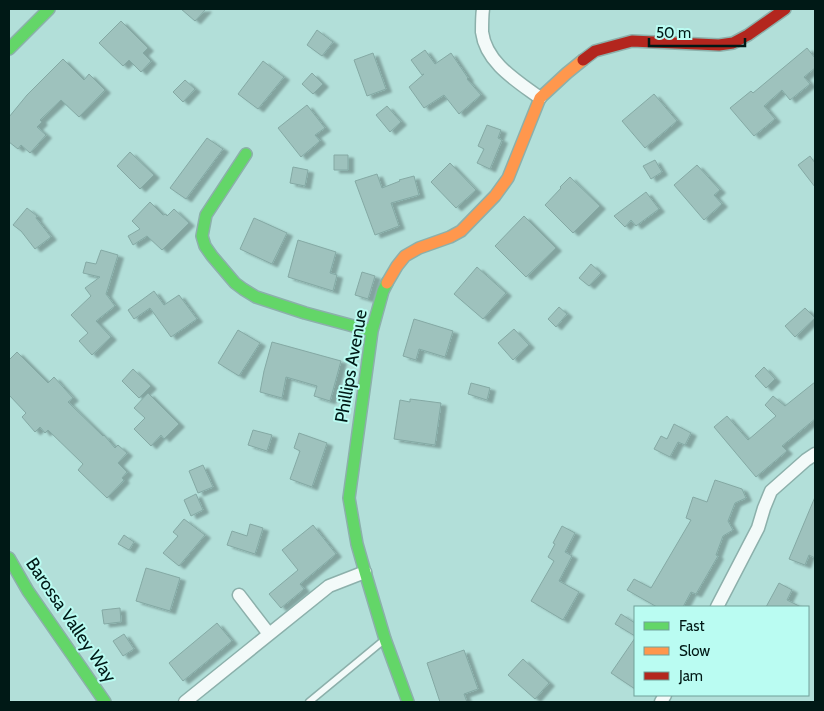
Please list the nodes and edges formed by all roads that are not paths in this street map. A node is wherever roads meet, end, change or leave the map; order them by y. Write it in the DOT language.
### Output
graph roads {
  1 [pos="49,9"];
  2 [pos="483,9"];
  3 [pos="785,9"];
  4 [pos="9,49"];
  5 [pos="540,98"];
  6 [pos="246,154"];
  7 [pos="372,331"];
  8 [pos="815,454"];
  9 [pos="9,558"];
  10 [pos="364,572"];
  11 [pos="239,596"];
  12 [pos="718,606"];
  13 [pos="269,634"];
  14 [pos="385,639"];
  15 [pos="105,702"];
  16 [pos="184,702"];
  17 [pos="308,702"];
  18 [pos="408,702"];
  1 -- 4 [label="street"];
  2 -- 5 [label="street"];
  3 -- 5 [label="street, Phillips Avenue"];
  5 -- 7 [label="street, Phillips Avenue"];
  6 -- 7 [label="street"];
  7 -- 10 [label="street, Phillips Avenue"];
  8 -- 12 [label="street"];
  9 -- 15 [label="street, Barossa Valley Way"];
  10 -- 13 [label="street"];
  10 -- 14 [label="street, Phillips Avenue"];
  11 -- 13 [label="street"];
  13 -- 16 [label="street"];
  14 -- 17 [label="lane"];
  14 -- 18 [label="street, Phillips Avenue"];
}
